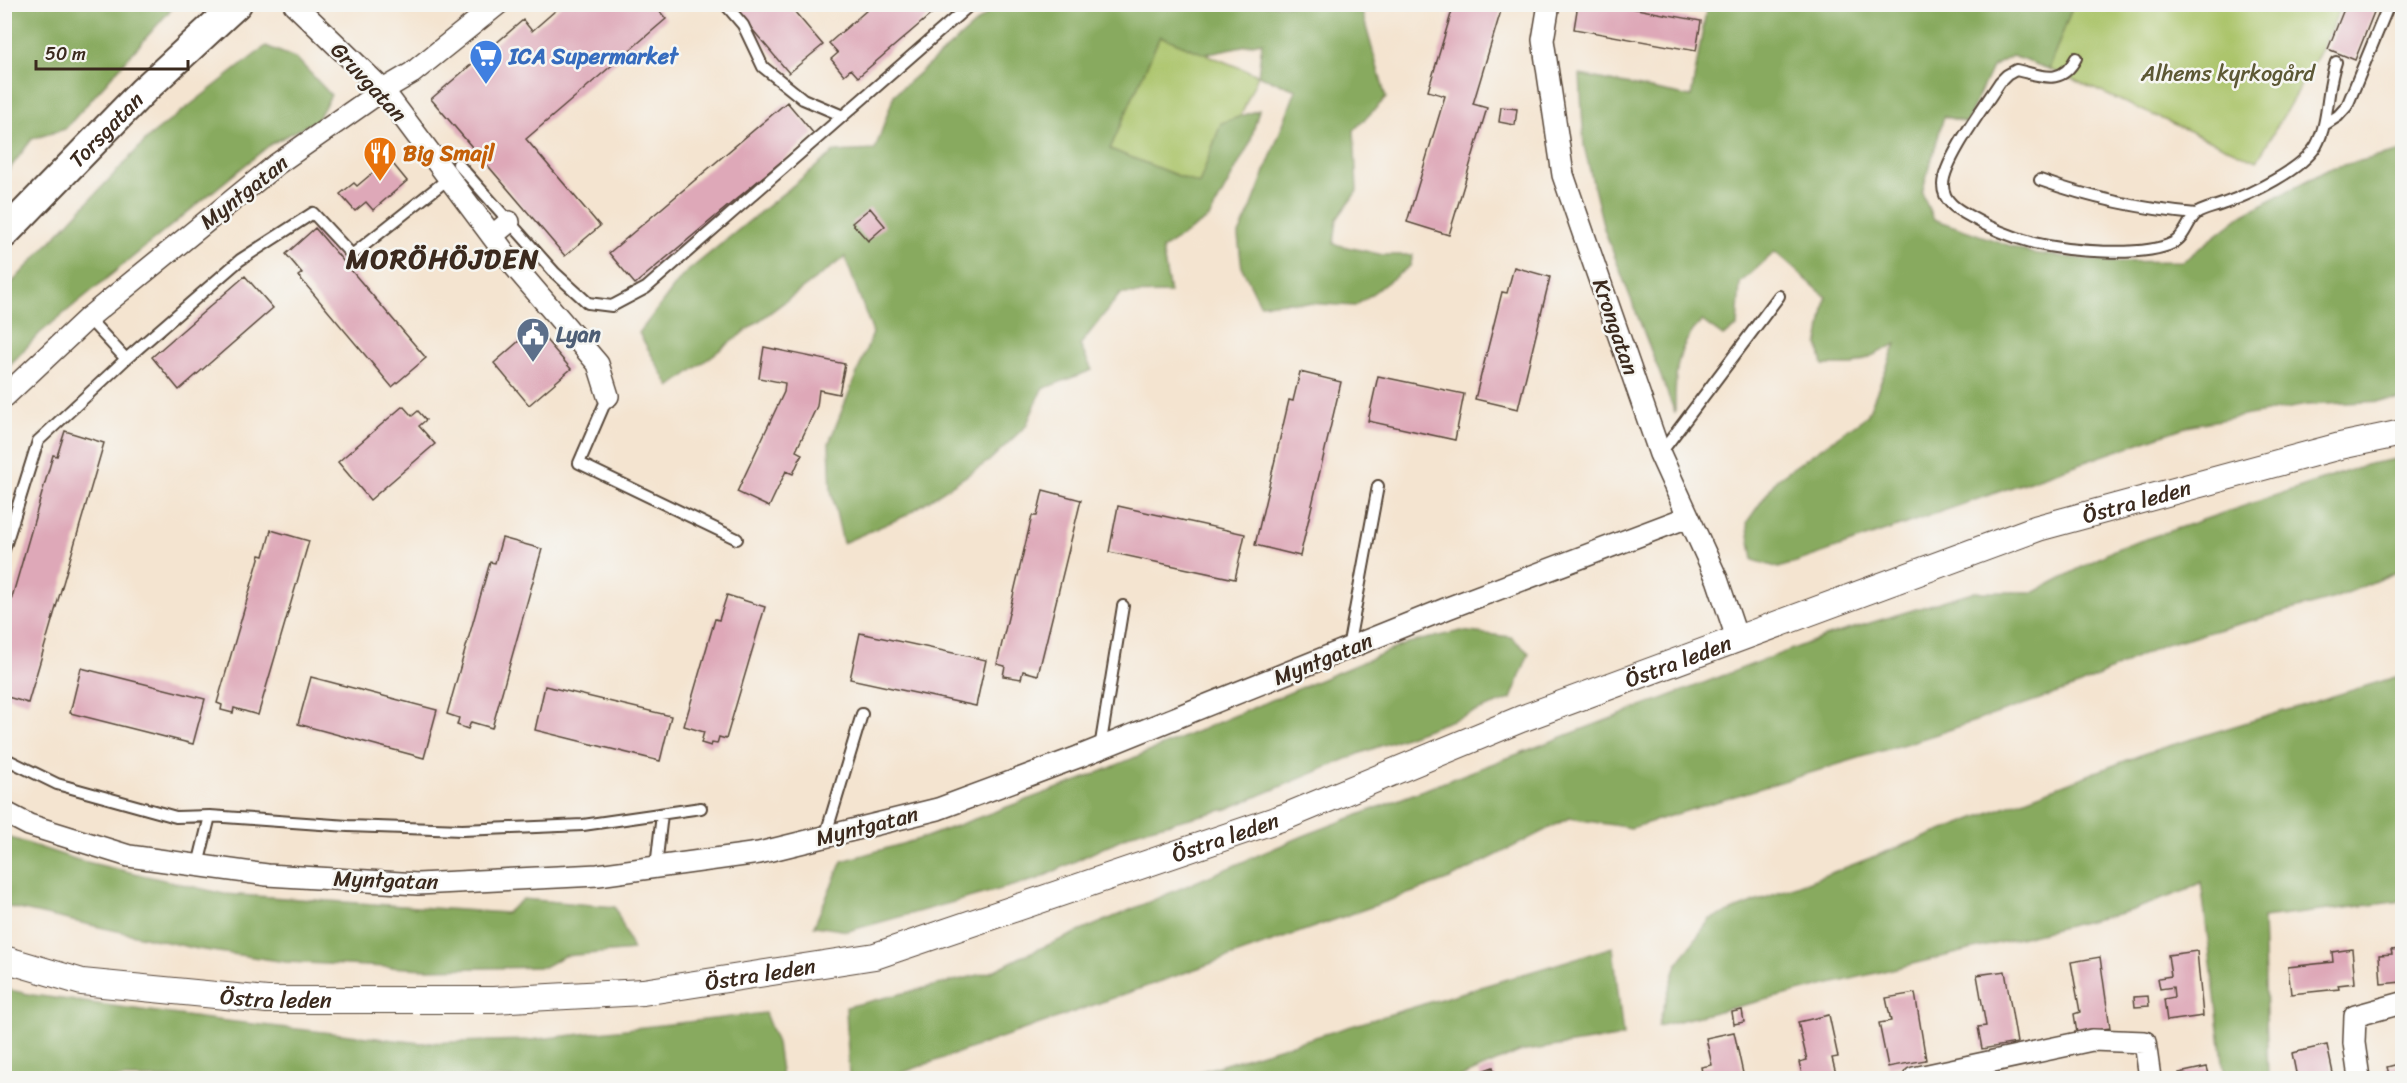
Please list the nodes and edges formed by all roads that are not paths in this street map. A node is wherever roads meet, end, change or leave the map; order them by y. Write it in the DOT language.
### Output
graph roads {
  1 [pos="237,4"];
  2 [pos="294,4"];
  3 [pos="498,4"];
  4 [pos="725,4"];
  5 [pos="971,4"];
  6 [pos="1549,4"];
  7 [pos="2389,4"];
  8 [pos="2076,58"];
  9 [pos="2336,62"];
  10 [pos="383,90"];
  11 [pos="843,116"];
  12 [pos="2324,125"];
  13 [pos="453,171"];
  14 [pos="2040,180"];
  15 [pos="2196,214"];
  16 [pos="509,222"];
  17 [pos="4,234"];
  18 [pos="492,236"];
  19 [pos="1779,296"];
  20 [pos="88,318"];
  21 [pos="126,359"];
  22 [pos="608,396"];
  23 [pos="4,397"];
  24 [pos="2403,433"];
  25 [pos="1660,454"];
  26 [pos="1378,486"];
  27 [pos="1688,517"];
  28 [pos="737,539"];
  29 [pos="4,550"];
  30 [pos="1123,606"];
  31 [pos="1737,638"];
  32 [pos="1348,648"];
  33 [pos="862,714"];
  34 [pos="1100,748"];
  35 [pos="4,758"];
  36 [pos="701,808"];
  37 [pos="4,812"];
  38 [pos="662,814"];
  39 [pos="210,816"];
  40 [pos="825,837"];
  41 [pos="198,865"];
  42 [pos="656,867"];
  43 [pos="4,959"];
  44 [pos="2403,1004"];
  45 [pos="1914,1078"];
  46 [pos="2150,1078"];
  47 [pos="2359,1078"];
  1 -- 17 [label="main road, Torsgatan"];
  2 -- 10 [label="street, Gruvgatan"];
  3 -- 10 [label="street, Myntgatan"];
  4 -- 11 [label="lane"];
  5 -- 11 [label="lane"];
  6 -- 25 [label="street, Krongatan"];
  7 -- 12 [label="lane"];
  8 -- 15 [label="lane"];
  9 -- 12 [label="lane"];
  10 -- 13 [label="street, Gruvgatan"];
  10 -- 20 [label="street, Myntgatan"];
  11 -- 16 [label="lane"];
  12 -- 15 [label="lane"];
  13 -- 16 [label="lane"];
  13 -- 18 [label="street, Gruvgatan"];
  13 -- 21 [label="lane"];
  14 -- 15 [label="lane"];
  16 -- 18 [label="street"];
  18 -- 22 [label="street, Gruvgatan"];
  19 -- 25 [label="lane"];
  20 -- 21 [label="lane"];
  20 -- 23 [label="street, Myntgatan"];
  21 -- 29 [label="lane"];
  22 -- 28 [label="lane"];
  24 -- 31 [label="street, Östra leden"];
  25 -- 27 [label="street, Krongatan"];
  26 -- 32 [label="lane"];
  27 -- 31 [label="street, Krongatan"];
  27 -- 32 [label="street, Myntgatan"];
  30 -- 34 [label="lane"];
  31 -- 43 [label="street, Östra leden"];
  32 -- 34 [label="street, Myntgatan"];
  33 -- 40 [label="lane"];
  34 -- 40 [label="street, Myntgatan"];
  35 -- 39 [label="lane"];
  36 -- 38 [label="lane"];
  37 -- 41 [label="street, Myntgatan"];
  38 -- 39 [label="lane"];
  38 -- 42 [label="lane"];
  39 -- 41 [label="lane"];
  40 -- 42 [label="street, Myntgatan"];
  41 -- 42 [label="street, Myntgatan"];
  44 -- 47 [label="street"];
  45 -- 46 [label="street"];
}
